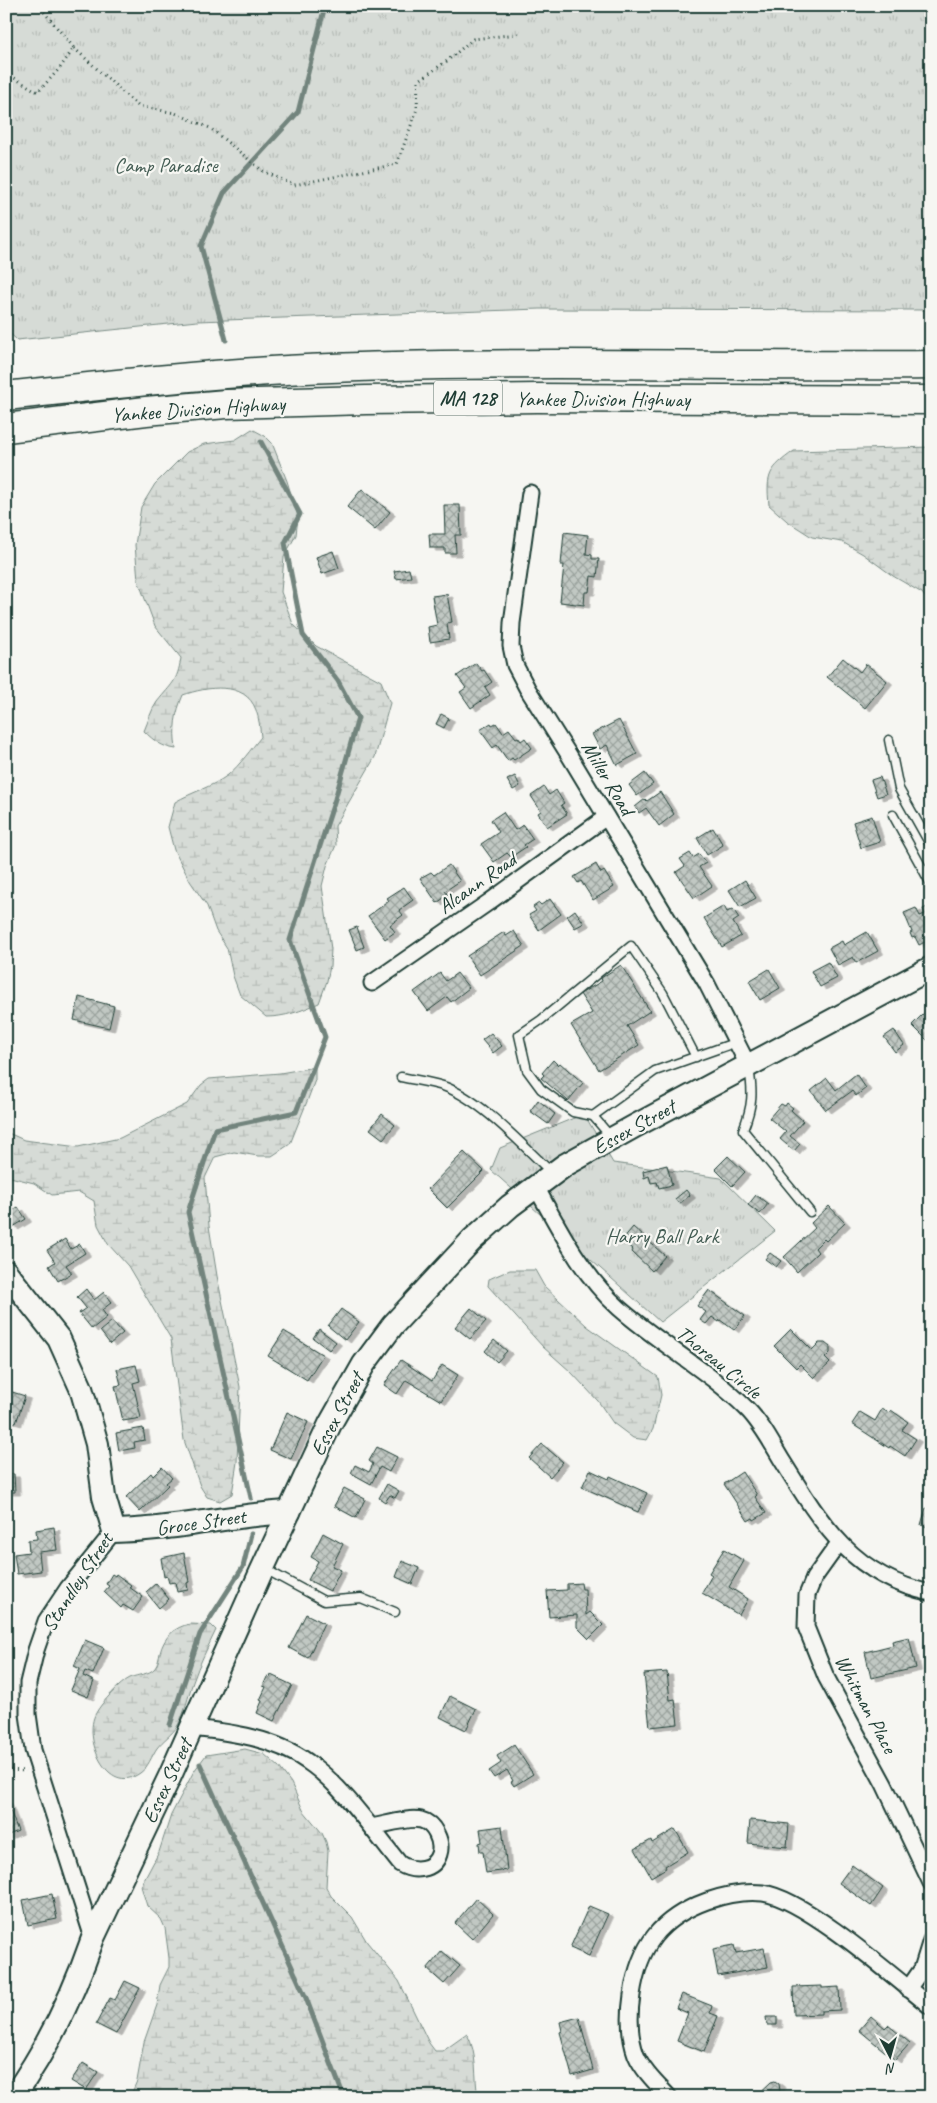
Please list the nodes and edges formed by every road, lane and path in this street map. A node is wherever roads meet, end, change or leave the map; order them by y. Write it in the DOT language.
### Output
graph roads {
  1 [pos="38,6"];
  2 [pos="518,34"];
  3 [pos="74,48"];
  4 [pos="6,73"];
  5 [pos="931,366"];
  6 [pos="6,396"];
  7 [pos="931,400"];
  8 [pos="6,428"];
  9 [pos="530,493"];
  10 [pos="889,740"];
  11 [pos="893,815"];
  12 [pos="606,817"];
  13 [pos="931,846"];
  14 [pos="931,884"];
  15 [pos="931,968"];
  16 [pos="372,983"];
  17 [pos="737,1042"];
  18 [pos="696,1056"];
  19 [pos="748,1065"];
  20 [pos="401,1077"];
  21 [pos="593,1116"];
  22 [pos="612,1139"];
  23 [pos="545,1180"];
  24 [pos="810,1212"];
  25 [pos="6,1272"];
  26 [pos="289,1512"];
  27 [pos="114,1531"];
  28 [pos="839,1543"];
  29 [pos="263,1568"];
  30 [pos="931,1593"];
  31 [pos="395,1612"];
  32 [pos="191,1728"];
  33 [pos="371,1827"];
  34 [pos="931,1884"];
  35 [pos="93,1938"];
  36 [pos="931,1940"];
  37 [pos="908,1989"];
  38 [pos="931,2007"];
  39 [pos="13,2097"];
  40 [pos="669,2097"];
  1 -- 3 [label="path"];
  2 -- 3 [label="path"];
  3 -- 4 [label="path"];
  5 -- 6 [label="highway, Yankee Division Highway / MA 128"];
  7 -- 8 [label="highway, Yankee Division Highway / MA 128"];
  9 -- 12 [label="street, Miller Road"];
  10 -- 13 [label="lane"];
  11 -- 14 [label="lane"];
  12 -- 16 [label="street, Alcann Road"];
  12 -- 17 [label="street, Miller Road"];
  15 -- 19 [label="main road, Essex Street"];
  17 -- 18 [label="lane"];
  17 -- 19 [label="street, Miller Road"];
  18 -- 21 [label="lane"];
  18 -- 21 [label="lane"];
  19 -- 22 [label="main road, Essex Street"];
  19 -- 24 [label="lane"];
  20 -- 23 [label="lane"];
  21 -- 22 [label="lane"];
  22 -- 23 [label="main road, Essex Street"];
  23 -- 26 [label="main road, Essex Street"];
  23 -- 28 [label="street, Thoreau Circle"];
  25 -- 27 [label="main road, Standley Street"];
  26 -- 27 [label="main road, Groce Street"];
  26 -- 29 [label="main road, Essex Street"];
  27 -- 35 [label="street, Standley Street"];
  28 -- 30 [label="street, Thoreau Circle"];
  28 -- 34 [label="street, Whitman Place"];
  29 -- 31 [label="lane"];
  29 -- 32 [label="main road, Essex Street"];
  32 -- 33 [label="street"];
  32 -- 35 [label="main road, Essex Street"];
  35 -- 39 [label="main road, Essex Street"];
  36 -- 37 [label="street"];
  37 -- 38 [label="street"];
  37 -- 40 [label="street"];
}
